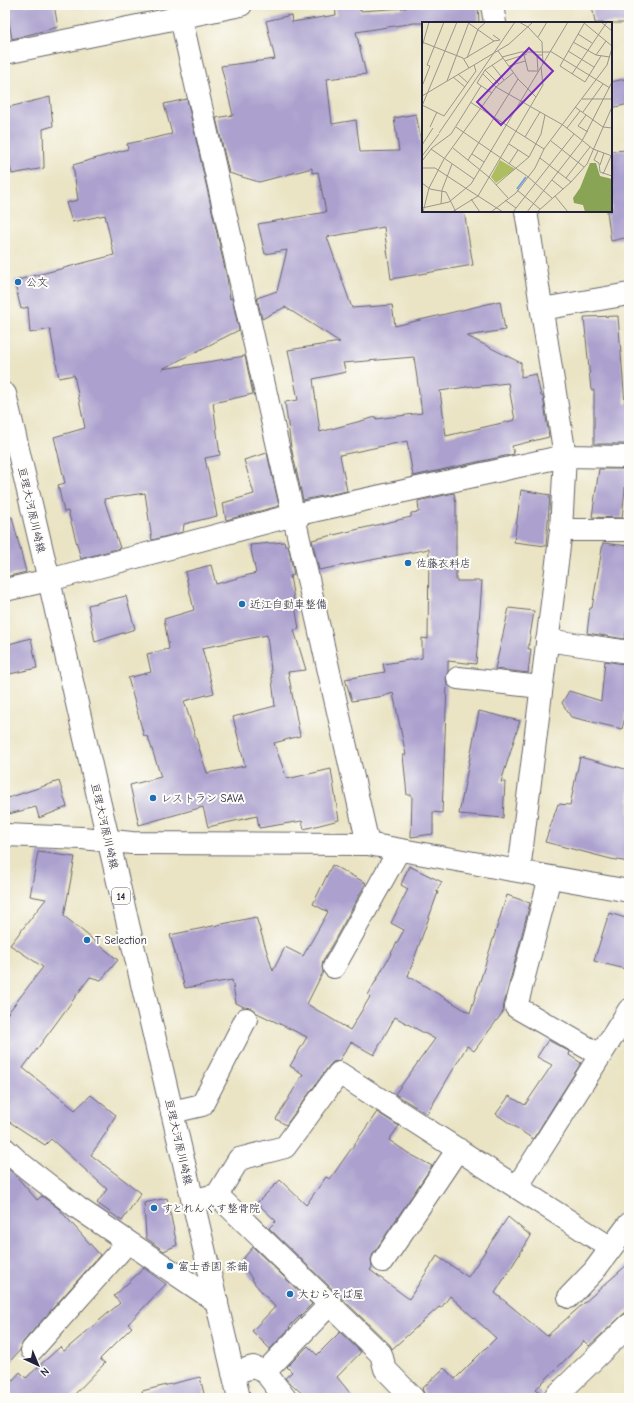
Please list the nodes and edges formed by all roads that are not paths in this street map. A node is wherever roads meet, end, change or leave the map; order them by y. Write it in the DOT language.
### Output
graph roads {
  1 [pos="240,5"];
  2 [pos="492,5"];
  3 [pos="179,11"];
  4 [pos="495,22"];
  5 [pos="5,53"];
  6 [pos="526,212"];
  7 [pos="629,294"];
  8 [pos="542,309"];
  9 [pos="5,394"];
  10 [pos="565,456"];
  11 [pos="629,457"];
  12 [pos="294,515"];
  13 [pos="561,530"];
  14 [pos="629,530"];
  15 [pos="49,580"];
  16 [pos="5,590"];
  17 [pos="547,640"];
  18 [pos="629,652"];
  19 [pos="458,678"];
  20 [pos="541,687"];
  21 [pos="5,835"];
  22 [pos="108,840"];
  23 [pos="368,844"];
  24 [pos="399,850"];
  25 [pos="519,871"];
  26 [pos="550,877"];
  27 [pos="629,891"];
  28 [pos="334,967"];
  29 [pos="629,1010"];
  30 [pos="246,1019"];
  31 [pos="600,1055"];
  32 [pos="172,1112"];
  33 [pos="5,1148"];
  34 [pos="458,1150"];
  35 [pos="516,1188"];
  36 [pos="218,1195"];
  37 [pos="193,1200"];
  38 [pos="629,1224"];
  39 [pos="128,1242"];
  40 [pos="611,1248"];
  41 [pos="383,1261"];
  42 [pos="569,1297"];
  43 [pos="217,1302"];
  44 [pos="329,1305"];
  45 [pos="629,1325"];
  46 [pos="32,1350"];
  47 [pos="264,1372"];
  48 [pos="233,1373"];
  49 [pos="239,1398"];
  50 [pos="285,1398"];
  51 [pos="412,1398"];
  52 [pos="554,1398"];
  1 -- 3 [label="street"];
  2 -- 4 [label="street"];
  3 -- 5 [label="street"];
  3 -- 12 [label="street"];
  6 -- 8 [label="street"];
  7 -- 8 [label="street"];
  8 -- 10 [label="street"];
  9 -- 15 [label="street, 亘理大河原川崎線 / 14"];
  10 -- 11 [label="street"];
  10 -- 12 [label="street"];
  10 -- 13 [label="street"];
  12 -- 15 [label="street"];
  12 -- 23 [label="street"];
  13 -- 14 [label="street"];
  13 -- 17 [label="street"];
  15 -- 16 [label="street"];
  15 -- 22 [label="street, 亘理大河原川崎線 / 14"];
  17 -- 18 [label="street"];
  17 -- 20 [label="street"];
  19 -- 20 [label="street"];
  20 -- 25 [label="street"];
  21 -- 22 [label="street"];
  22 -- 23 [label="street"];
  22 -- 32 [label="street, 亘理大河原川崎線 / 14"];
  23 -- 24 [label="street"];
  24 -- 25 [label="street"];
  24 -- 28 [label="street"];
  25 -- 26 [label="street"];
  26 -- 27 [label="street"];
  26 -- 31 [label="street"];
  29 -- 31 [label="street"];
  30 -- 32 [label="street"];
  31 -- 35 [label="street"];
  32 -- 37 [label="street, 亘理大河原川崎線 / 14"];
  33 -- 39 [label="street"];
  34 -- 35 [label="street"];
  34 -- 36 [label="street"];
  34 -- 41 [label="street"];
  35 -- 40 [label="street"];
  36 -- 37 [label="street"];
  36 -- 44 [label="street"];
  37 -- 43 [label="street, 亘理大河原川崎線 / 14"];
  38 -- 40 [label="street"];
  39 -- 43 [label="street"];
  39 -- 46 [label="street"];
  40 -- 42 [label="street"];
  43 -- 48 [label="street, 亘理大河原川崎線 / 14"];
  44 -- 47 [label="street"];
  44 -- 51 [label="street"];
  45 -- 52 [label="street"];
  47 -- 48 [label="street"];
  47 -- 50 [label="street"];
  48 -- 49 [label="street, 亘理大河原川崎線 / 14"];
}
